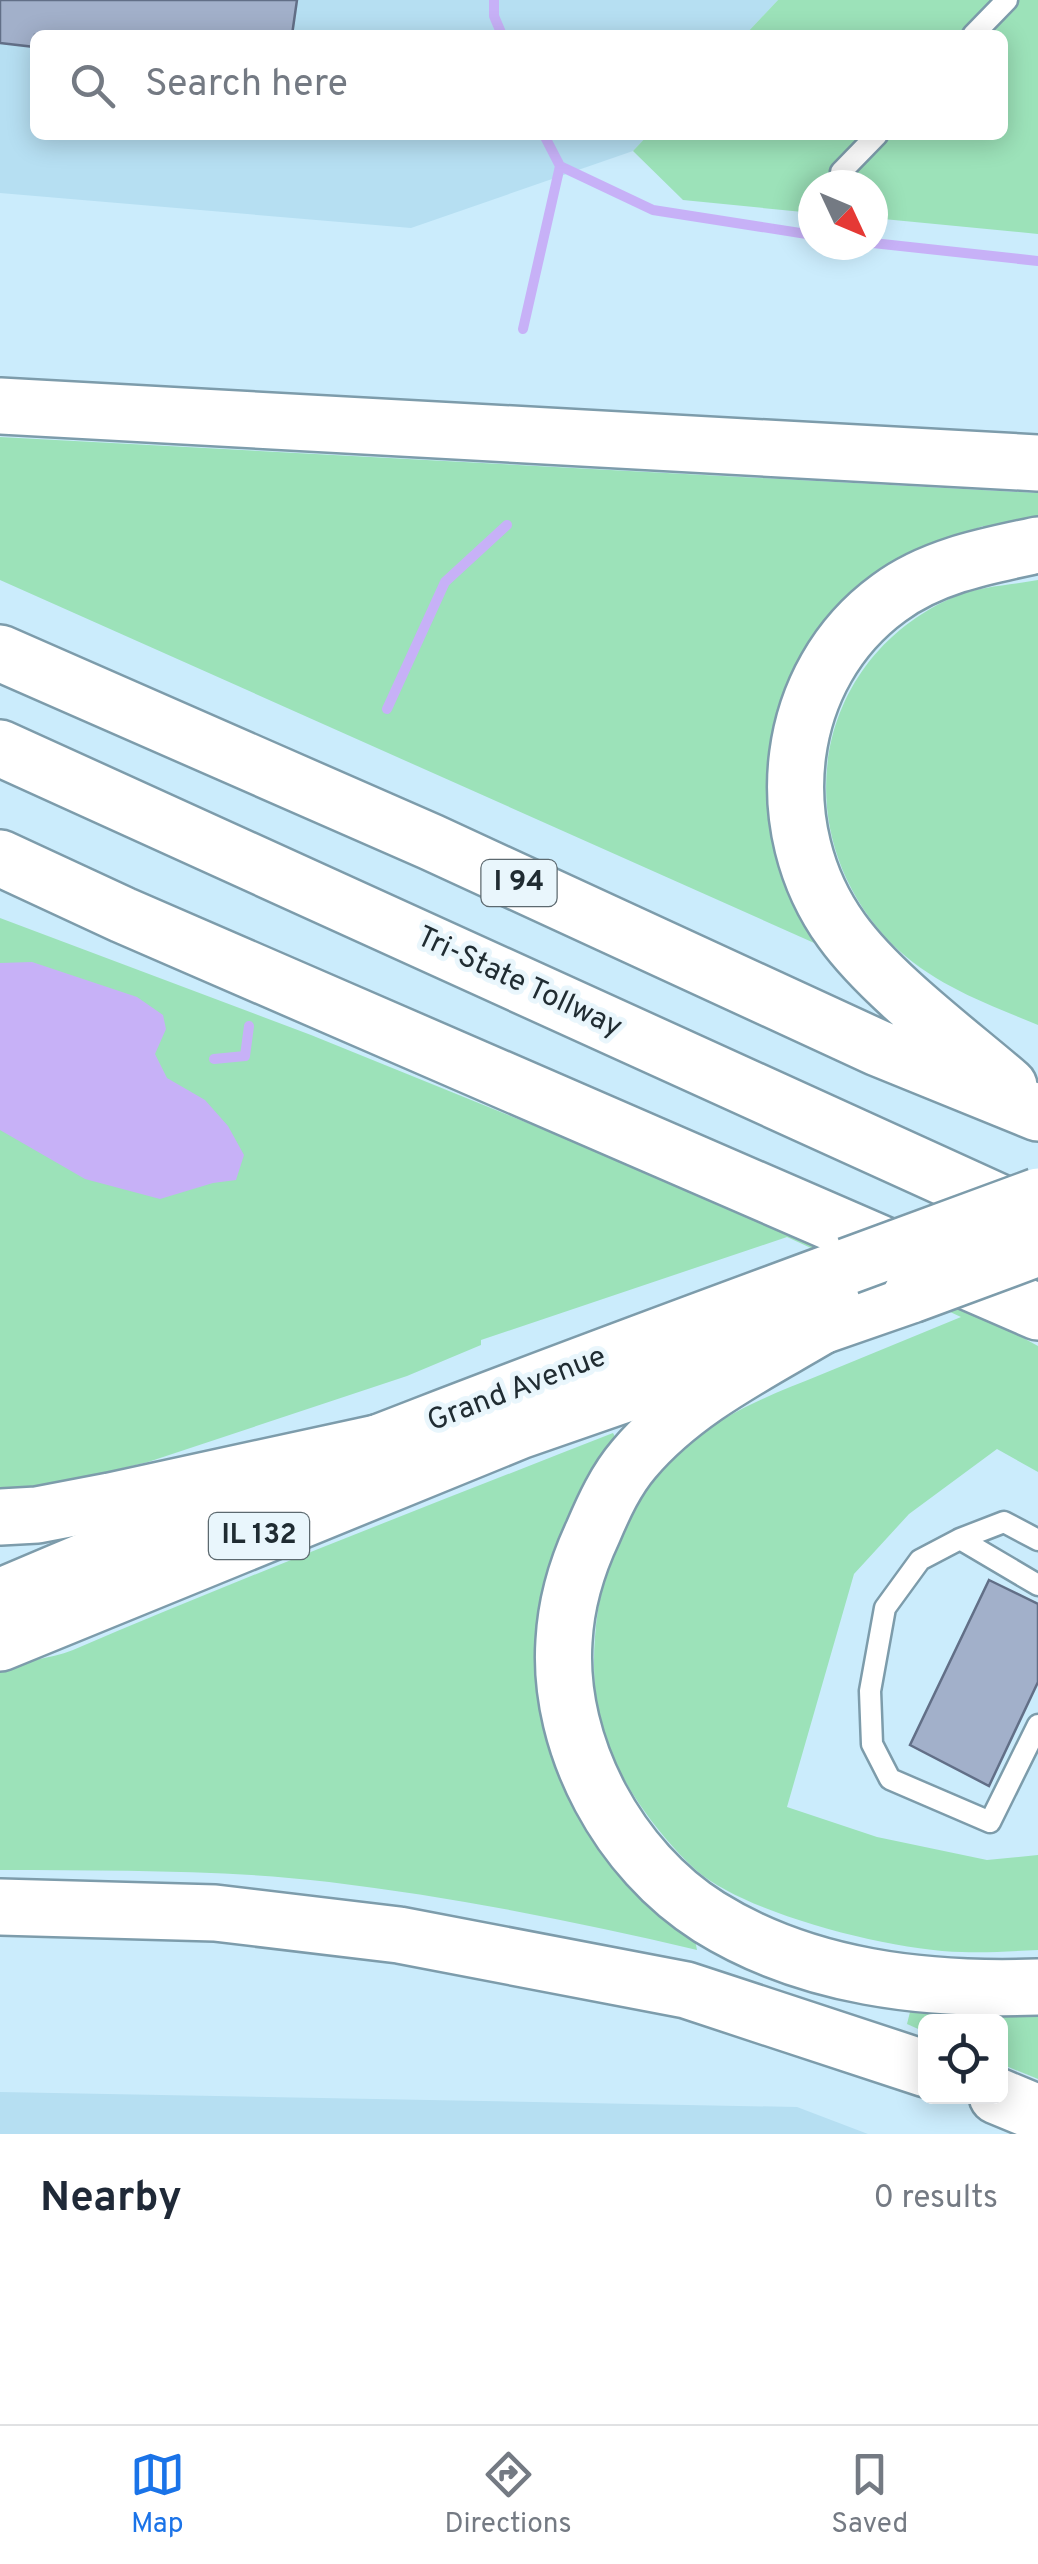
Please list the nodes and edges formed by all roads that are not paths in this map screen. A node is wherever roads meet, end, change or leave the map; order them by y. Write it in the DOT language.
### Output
graph roads {
  1 [pos="1007,0"];
  2 [pos="978,30"];
  3 [pos="872,140"];
  4 [pos="843,170"];
  5 [pos="0,406"];
  6 [pos="1038,464"];
  7 [pos="1038,545"];
  8 [pos="0,653"];
  9 [pos="0,748"];
  10 [pos="0,858"];
  11 [pos="0,889"];
  12 [pos="123,915"];
  13 [pos="1038,1112"];
  14 [pos="1038,1196"];
  15 [pos="1038,1220"];
  16 [pos="1038,1248"];
  17 [pos="1038,1312"];
  18 [pos="825,1324"];
  19 [pos="380,1442"];
  20 [pos="0,1517"];
  21 [pos="960,1540"];
  22 [pos="1038,1540"];
  23 [pos="1038,1585"];
  24 [pos="0,1596"];
  25 [pos="0,1643"];
  26 [pos="1038,1725"];
  27 [pos="0,1907"];
  28 [pos="1038,1988"];
  29 [pos="918,2065"];
  30 [pos="1008,2101"];
  31 [pos="1038,2113"];
  1 -- 2 [label="lane"];
  3 -- 4 [label="lane"];
  5 -- 6 [label="main road"];
  7 -- 13 [label="main road"];
  8 -- 13 [label="main road, I 94"];
  9 -- 15 [label="main road, Tri-State Tollway"];
  10 -- 12 [label="main road"];
  11 -- 12 [label="main road"];
  12 -- 17 [label="main road"];
  14 -- 19 [label="main road, Grand Avenue / IL 132, bridge"];
  16 -- 18 [label="main road, Grand Avenue / IL 132, bridge"];
  18 -- 25 [label="main road, Grand Avenue / IL 132"];
  18 -- 28 [label="main road"];
  19 -- 20 [label="main road"];
  19 -- 24 [label="main road, Grand Avenue / IL 132"];
  21 -- 22 [label="lane"];
  21 -- 23 [label="lane"];
  21 -- 26 [label="lane"];
  27 -- 29 [label="main road"];
  30 -- 31 [label="main road"];
}
